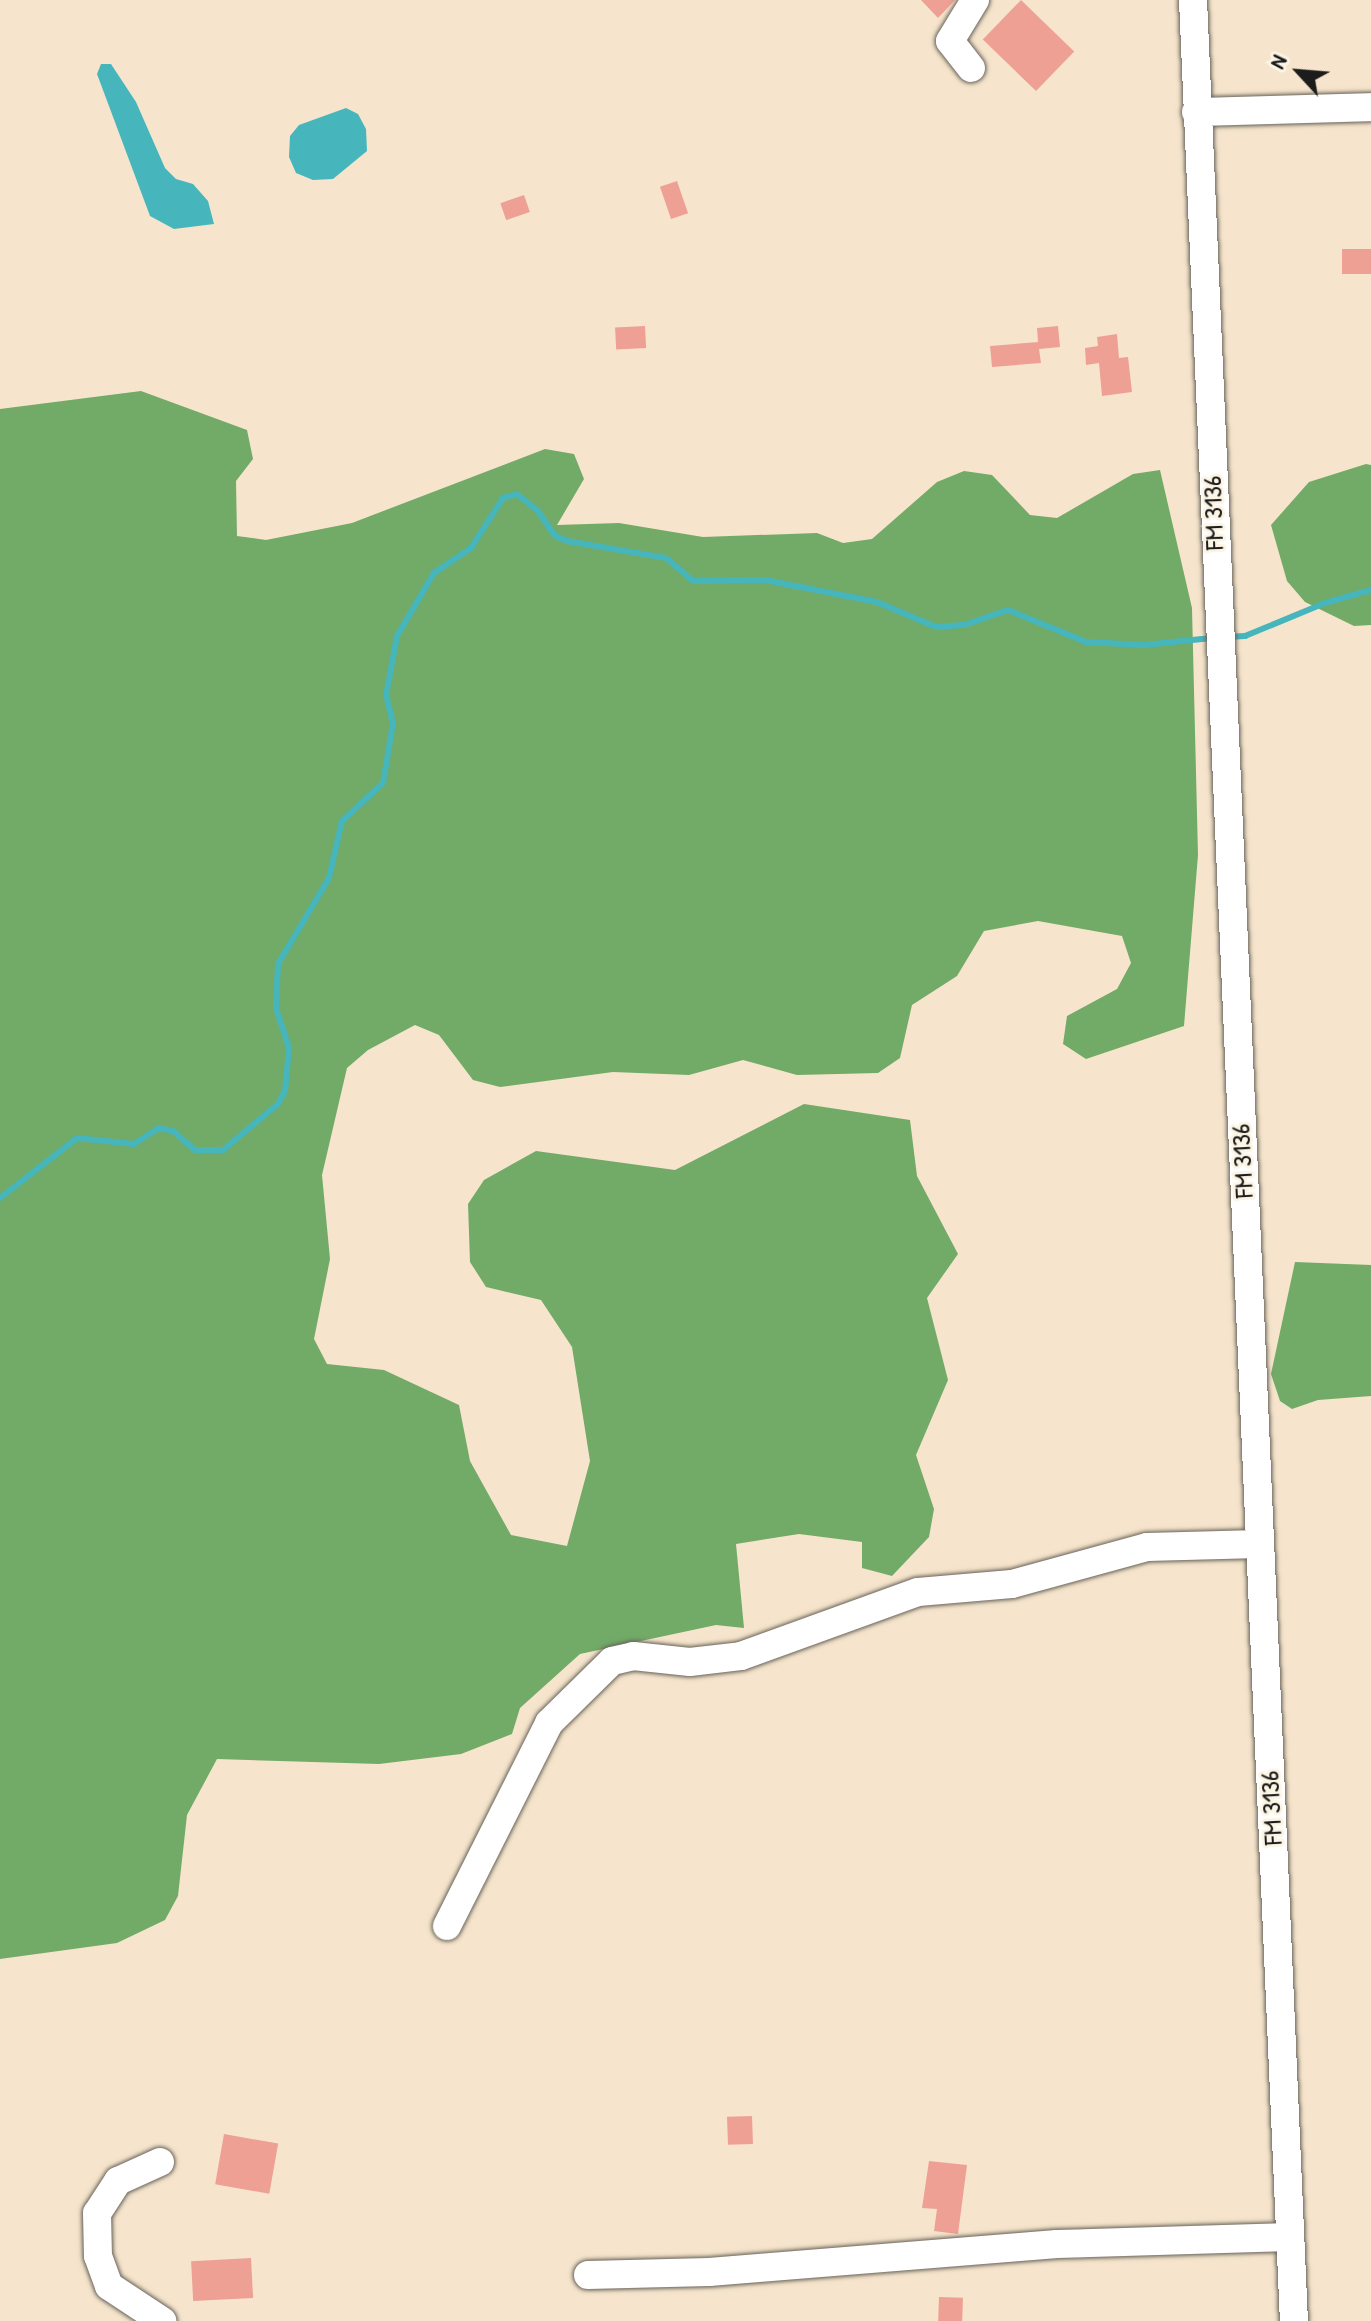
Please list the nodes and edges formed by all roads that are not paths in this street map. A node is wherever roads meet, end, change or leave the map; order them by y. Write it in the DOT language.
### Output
graph roads {
  1 [pos="975,0"];
  2 [pos="1193,0"];
  3 [pos="971,68"];
  4 [pos="1371,107"];
  5 [pos="1196,112"];
  6 [pos="1259,1544"];
  7 [pos="447,1926"];
  8 [pos="160,2162"];
  9 [pos="1290,2237"];
  10 [pos="588,2275"];
  11 [pos="162,2321"];
  12 [pos="1294,2321"];
  1 -- 3 [label="street"];
  2 -- 5 [label="street, FM 3136 / FM 3136"];
  4 -- 5 [label="street"];
  5 -- 6 [label="street, FM 3136 / FM 3136"];
  6 -- 7 [label="street"];
  6 -- 9 [label="street, FM 3136 / FM 3136"];
  8 -- 11 [label="street"];
  9 -- 10 [label="street"];
  9 -- 12 [label="street, FM 3136 / FM 3136"];
}
